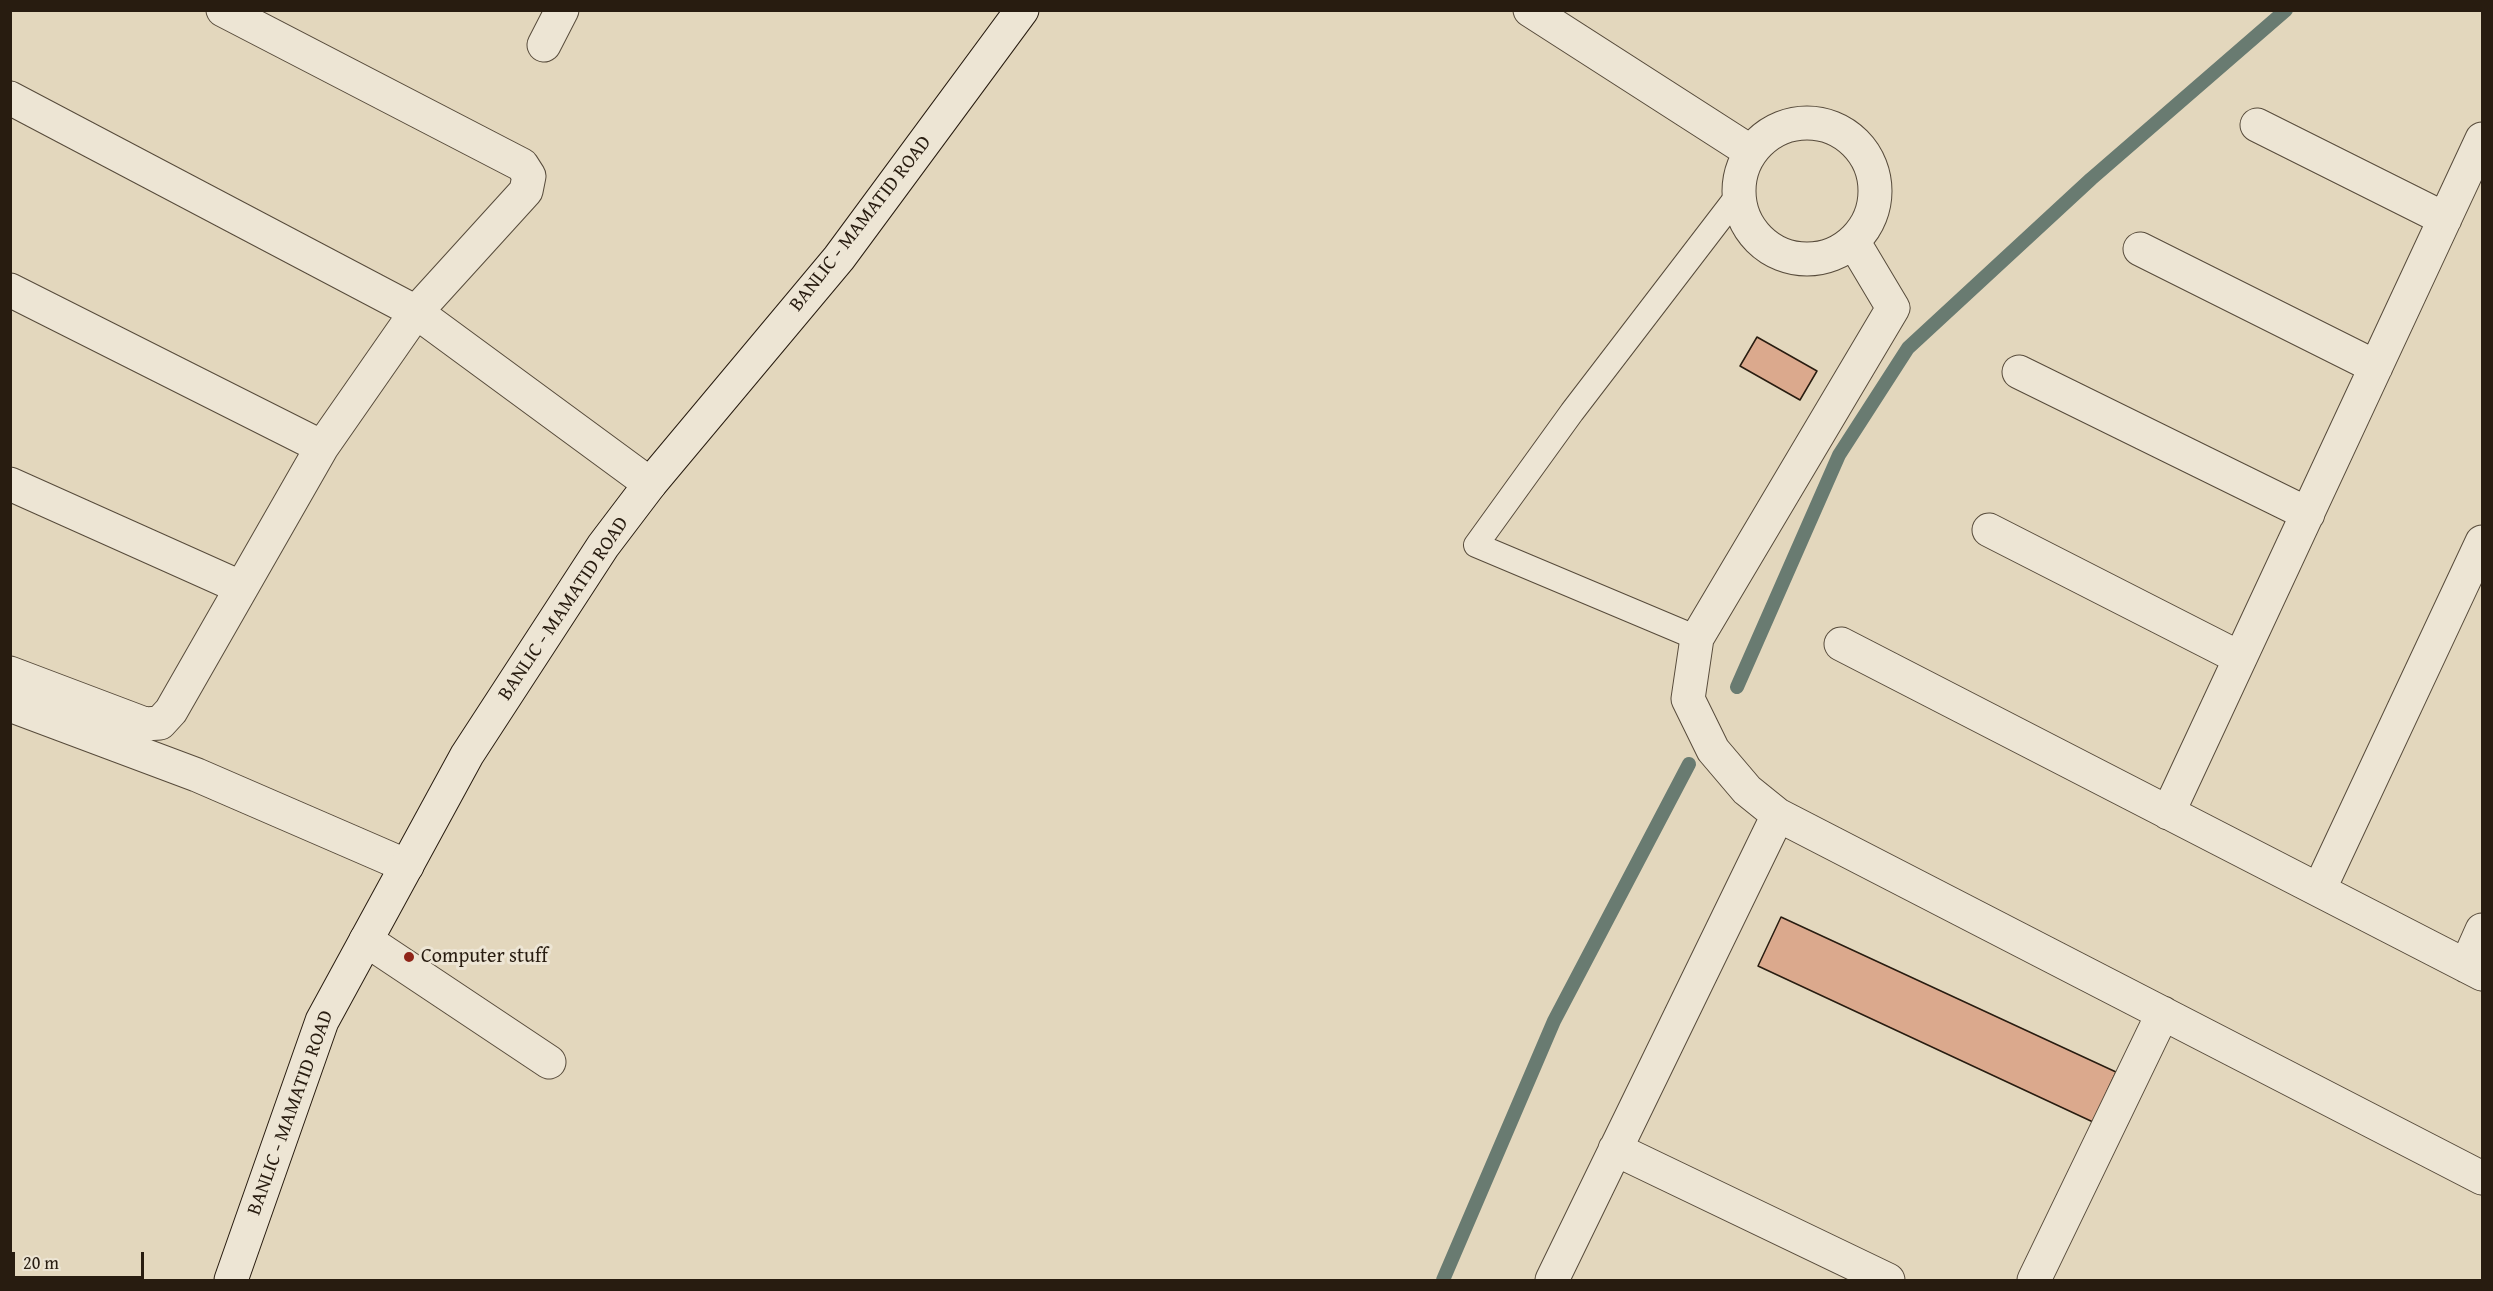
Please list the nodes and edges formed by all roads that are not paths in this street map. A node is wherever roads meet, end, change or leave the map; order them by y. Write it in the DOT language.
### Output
graph roads {
  1 [pos="223,10"];
  2 [pos="562,10"];
  3 [pos="1022,10"];
  4 [pos="1530,10"];
  5 [pos="544,45"];
  6 [pos="10,98"];
  7 [pos="2257,125"];
  8 [pos="2482,139"];
  9 [pos="1751,152"];
  10 [pos="1739,194"];
  11 [pos="2445,219"];
  12 [pos="1853,241"];
  13 [pos="2140,249"];
  14 [pos="10,290"];
  15 [pos="416,312"];
  16 [pos="2376,367"];
  17 [pos="2019,372"];
  18 [pos="322,447"];
  19 [pos="10,484"];
  20 [pos="650,484"];
  21 [pos="2308,514"];
  22 [pos="1989,530"];
  23 [pos="2482,542"];
  24 [pos="240,587"];
  25 [pos="1697,638"];
  26 [pos="1840,644"];
  27 [pos="2240,658"];
  28 [pos="10,674"];
  29 [pos="10,705"];
  30 [pos="2168,813"];
  31 [pos="1778,814"];
  32 [pos="407,866"];
  33 [pos="2319,891"];
  34 [pos="2482,930"];
  35 [pos="366,940"];
  36 [pos="2474,970"];
  37 [pos="2163,1013"];
  38 [pos="549,1062"];
  39 [pos="1615,1149"];
  40 [pos="2482,1178"];
  41 [pos="231,1281"];
  42 [pos="1552,1281"];
  43 [pos="1888,1281"];
  44 [pos="2034,1281"];
  1 -- 15 [label="street"];
  2 -- 5 [label="street"];
  3 -- 20 [label="street, BANLIC - MAMATID ROAD"];
  4 -- 9 [label="street"];
  6 -- 15 [label="street"];
  7 -- 11 [label="street"];
  8 -- 11 [label="street"];
  9 -- 10 [label="street"];
  9 -- 12 [label="street"];
  10 -- 12 [label="street"];
  10 -- 25 [label="lane"];
  11 -- 16 [label="street"];
  12 -- 25 [label="street"];
  13 -- 16 [label="street"];
  14 -- 18 [label="street"];
  15 -- 18 [label="street"];
  15 -- 20 [label="street"];
  16 -- 21 [label="street"];
  17 -- 21 [label="street"];
  18 -- 24 [label="street"];
  19 -- 24 [label="street"];
  20 -- 32 [label="street, BANLIC - MAMATID ROAD"];
  21 -- 27 [label="street"];
  22 -- 27 [label="street"];
  23 -- 33 [label="street"];
  24 -- 28 [label="street"];
  25 -- 31 [label="street"];
  26 -- 30 [label="street"];
  27 -- 30 [label="street"];
  29 -- 32 [label="street"];
  30 -- 33 [label="street"];
  31 -- 37 [label="street"];
  31 -- 39 [label="street"];
  32 -- 35 [label="street, BANLIC - MAMATID ROAD"];
  33 -- 36 [label="street"];
  34 -- 36 [label="street"];
  35 -- 38 [label="street"];
  35 -- 41 [label="street, BANLIC - MAMATID ROAD"];
  37 -- 40 [label="street"];
  37 -- 44 [label="street"];
  39 -- 42 [label="street"];
  39 -- 43 [label="street"];
}
